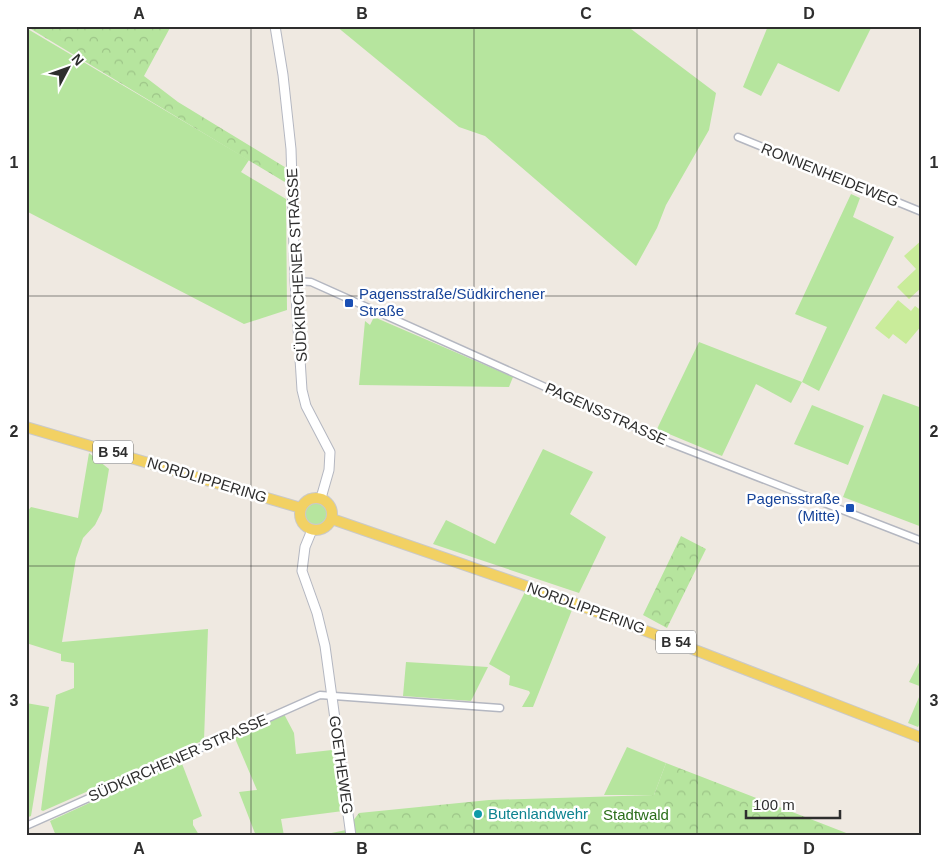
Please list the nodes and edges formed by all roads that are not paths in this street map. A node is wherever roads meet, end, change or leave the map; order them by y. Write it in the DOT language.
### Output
graph roads {
  1 [pos="275,26"];
  2 [pos="738,137"];
  3 [pos="922,212"];
  4 [pos="295,281"];
  5 [pos="26,427"];
  6 [pos="322,498"];
  7 [pos="301,508"];
  8 [pos="332,519"];
  9 [pos="312,530"];
  10 [pos="922,541"];
  11 [pos="331,694"];
  12 [pos="500,708"];
  13 [pos="922,738"];
  14 [pos="26,826"];
  15 [pos="351,836"];
  1 -- 4 [label="street, SÜDKIRCHENER STRASSE"];
  2 -- 3 [label="street, RONNENHEIDEWEG"];
  4 -- 6 [label="street, SÜDKIRCHENER STRASSE"];
  4 -- 10 [label="street, PAGENSSTRASSE"];
  5 -- 7 [label="main road, NORDLIPPERING / B 54"];
  6 -- 7 [label="main road"];
  6 -- 8 [label="main road"];
  7 -- 9 [label="main road"];
  8 -- 9 [label="main road"];
  8 -- 13 [label="main road, NORDLIPPERING / B 54"];
  9 -- 11 [label="street"];
  11 -- 12 [label="street, SÜDKIRCHENER STRASSE"];
  11 -- 14 [label="street, SÜDKIRCHENER STRASSE"];
  11 -- 15 [label="street, GOETHEWEG"];
}
